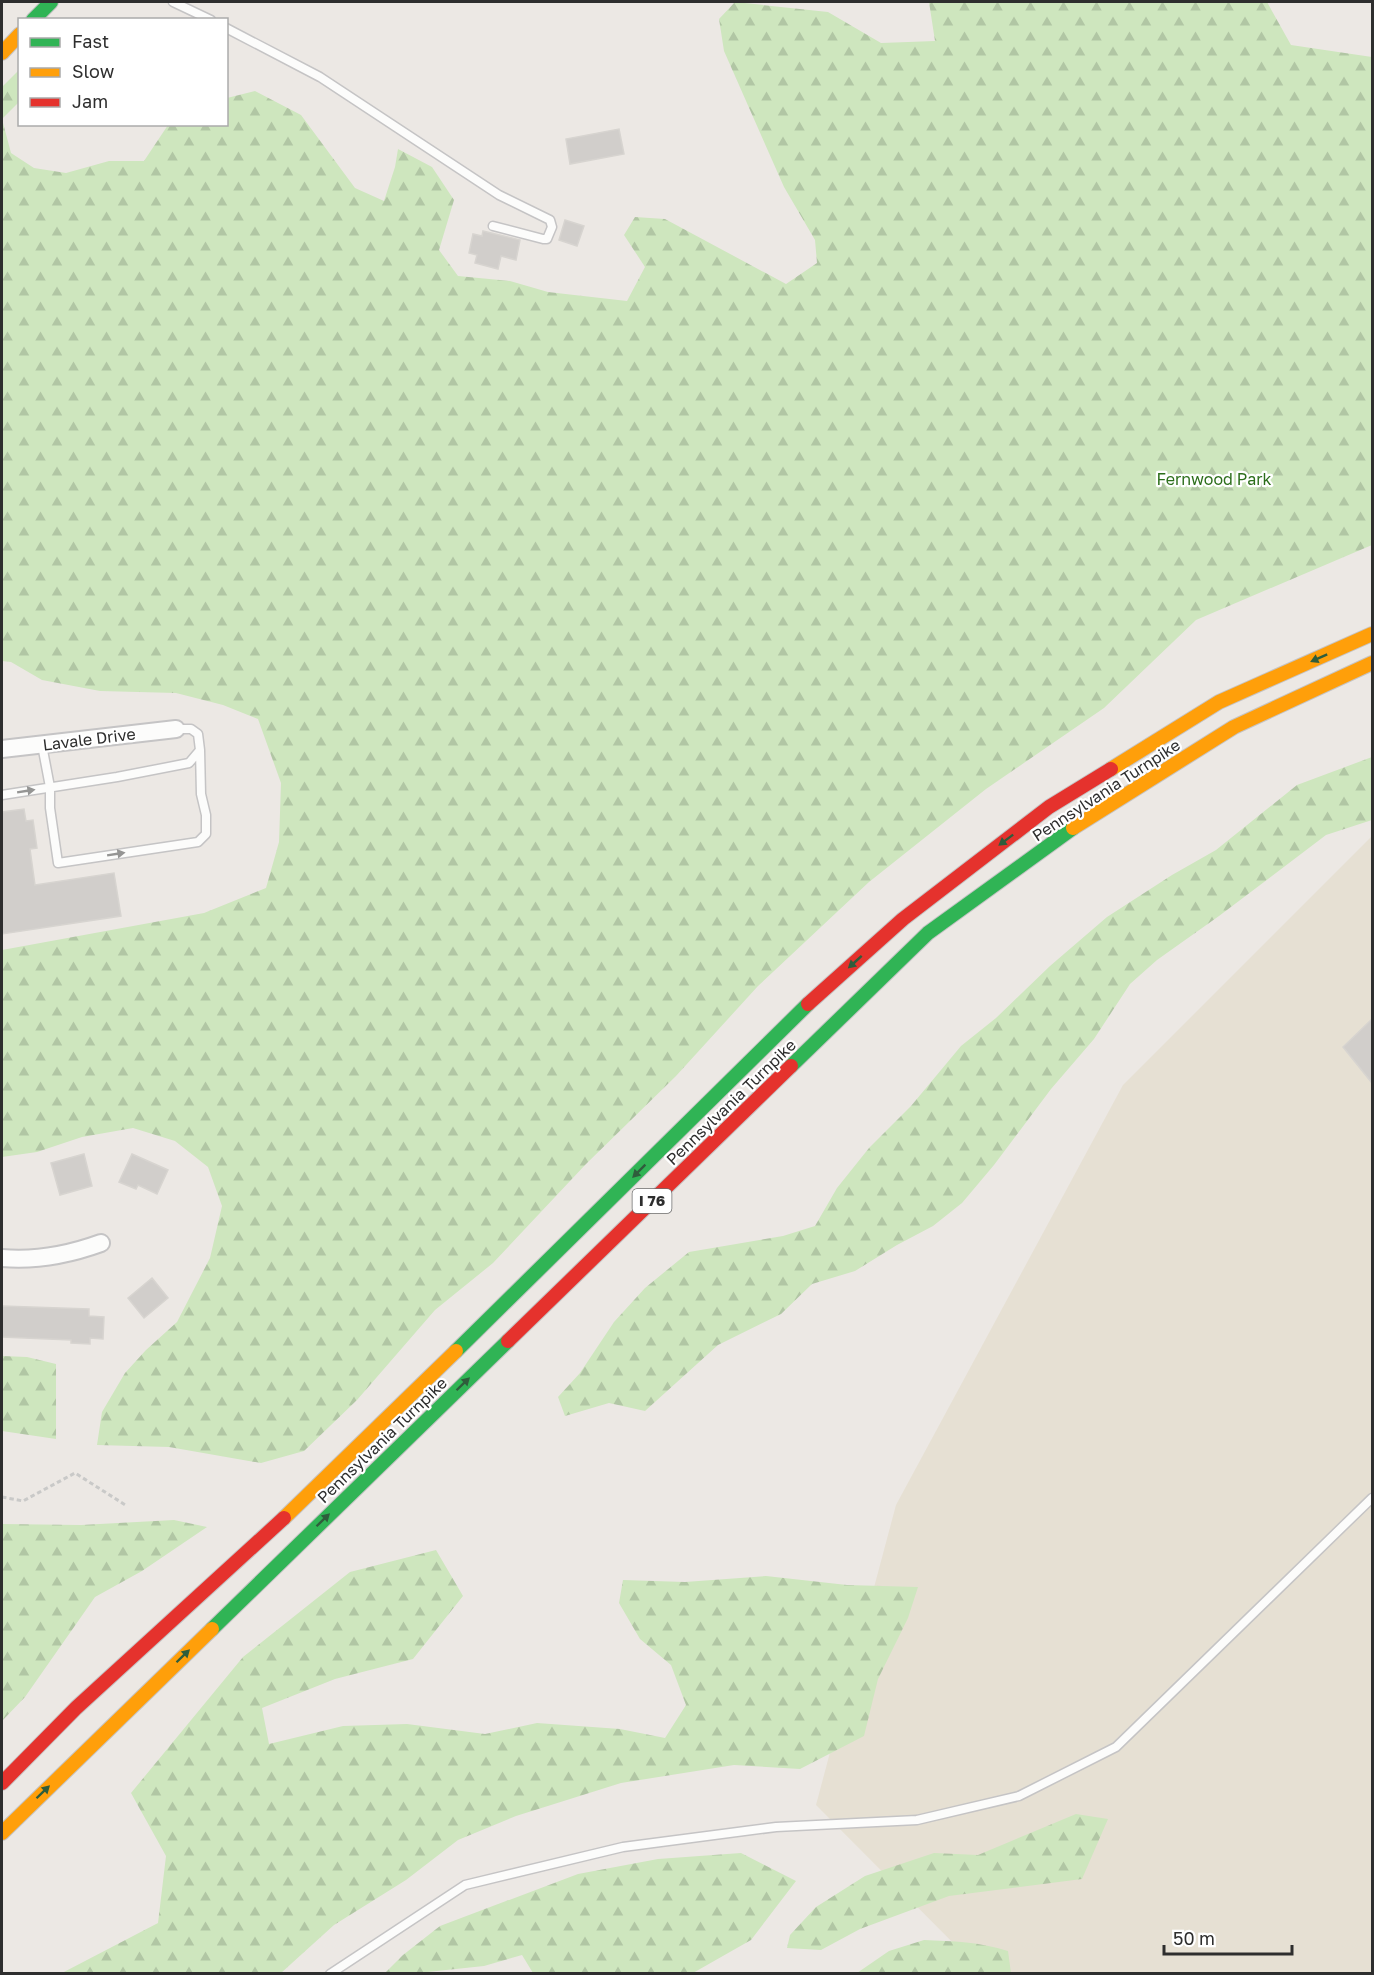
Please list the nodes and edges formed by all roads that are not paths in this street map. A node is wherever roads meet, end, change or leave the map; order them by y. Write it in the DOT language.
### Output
graph roads {
  1 [pos="51,2"];
  2 [pos="173,2"];
  3 [pos="35,18"];
  4 [pos="207,18"];
  5 [pos="228,29"];
  6 [pos="18,36"];
  7 [pos="2,53"];
  8 [pos="493,226"];
  9 [pos="1372,634"];
  10 [pos="1372,663"];
  11 [pos="176,729"];
  12 [pos="42,745"];
  13 [pos="2,750"];
  14 [pos="200,750"];
  15 [pos="51,787"];
  16 [pos="2,795"];
  17 [pos="101,1243"];
  18 [pos="2,1258"];
  19 [pos="1372,1498"];
  20 [pos="2,1783"];
  21 [pos="2,1833"];
  22 [pos="330,1974"];
  1 -- 3 [label="main road"];
  2 -- 4 [label="lane"];
  5 -- 8 [label="lane"];
  6 -- 7 [label="main road"];
  9 -- 20 [label="main road, Pennsylvania Turnpike / I 76, one-way"];
  21 -- 10 [label="main road, Pennsylvania Turnpike / I 76, one-way"];
  11 -- 12 [label="street, Lavale Drive"];
  11 -- 14 [label="lane"];
  12 -- 13 [label="street, Lavale Drive"];
  12 -- 15 [label="lane"];
  14 -- 15 [label="lane"];
  15 -- 14 [label="lane, one-way"];
  16 -- 15 [label="lane, one-way"];
  17 -- 18 [label="street"];
  19 -- 22 [label="lane"];
}
